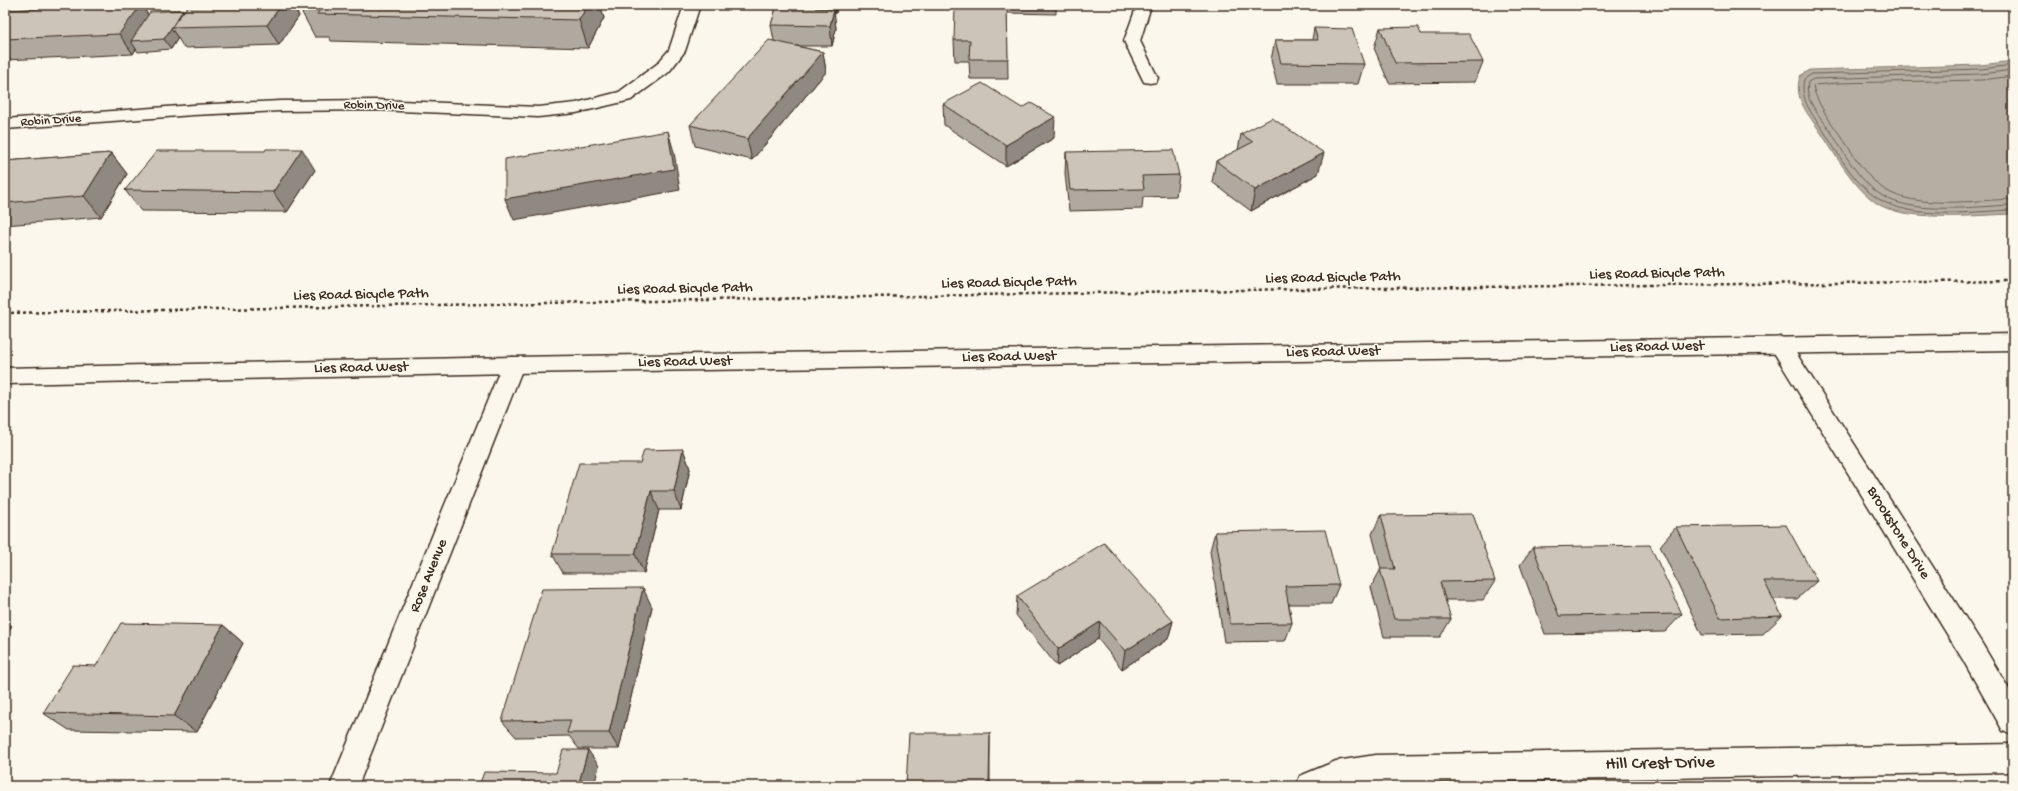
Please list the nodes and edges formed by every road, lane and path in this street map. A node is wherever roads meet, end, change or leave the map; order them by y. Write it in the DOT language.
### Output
graph roads {
  1 [pos="692,5"];
  2 [pos="1146,5"];
  3 [pos="1150,78"];
  4 [pos="5,124"];
  5 [pos="2013,281"];
  6 [pos="5,313"];
  7 [pos="2013,342"];
  8 [pos="1780,345"];
  9 [pos="513,365"];
  10 [pos="5,376"];
  11 [pos="2013,722"];
  12 [pos="2013,758"];
  13 [pos="344,786"];
  14 [pos="1310,786"];
  1 -- 4 [label="street, Robin Drive"];
  2 -- 3 [label="street"];
  5 -- 6 [label="path, Lies Road Bicycle Path"];
  7 -- 8 [label="street, Lies Road West"];
  8 -- 9 [label="street, Lies Road West"];
  8 -- 11 [label="street, Brookstone Drive"];
  9 -- 10 [label="street, Lies Road West"];
  9 -- 13 [label="street, Rose Avenue"];
  12 -- 14 [label="street, Hill Crest Drive"];
}
